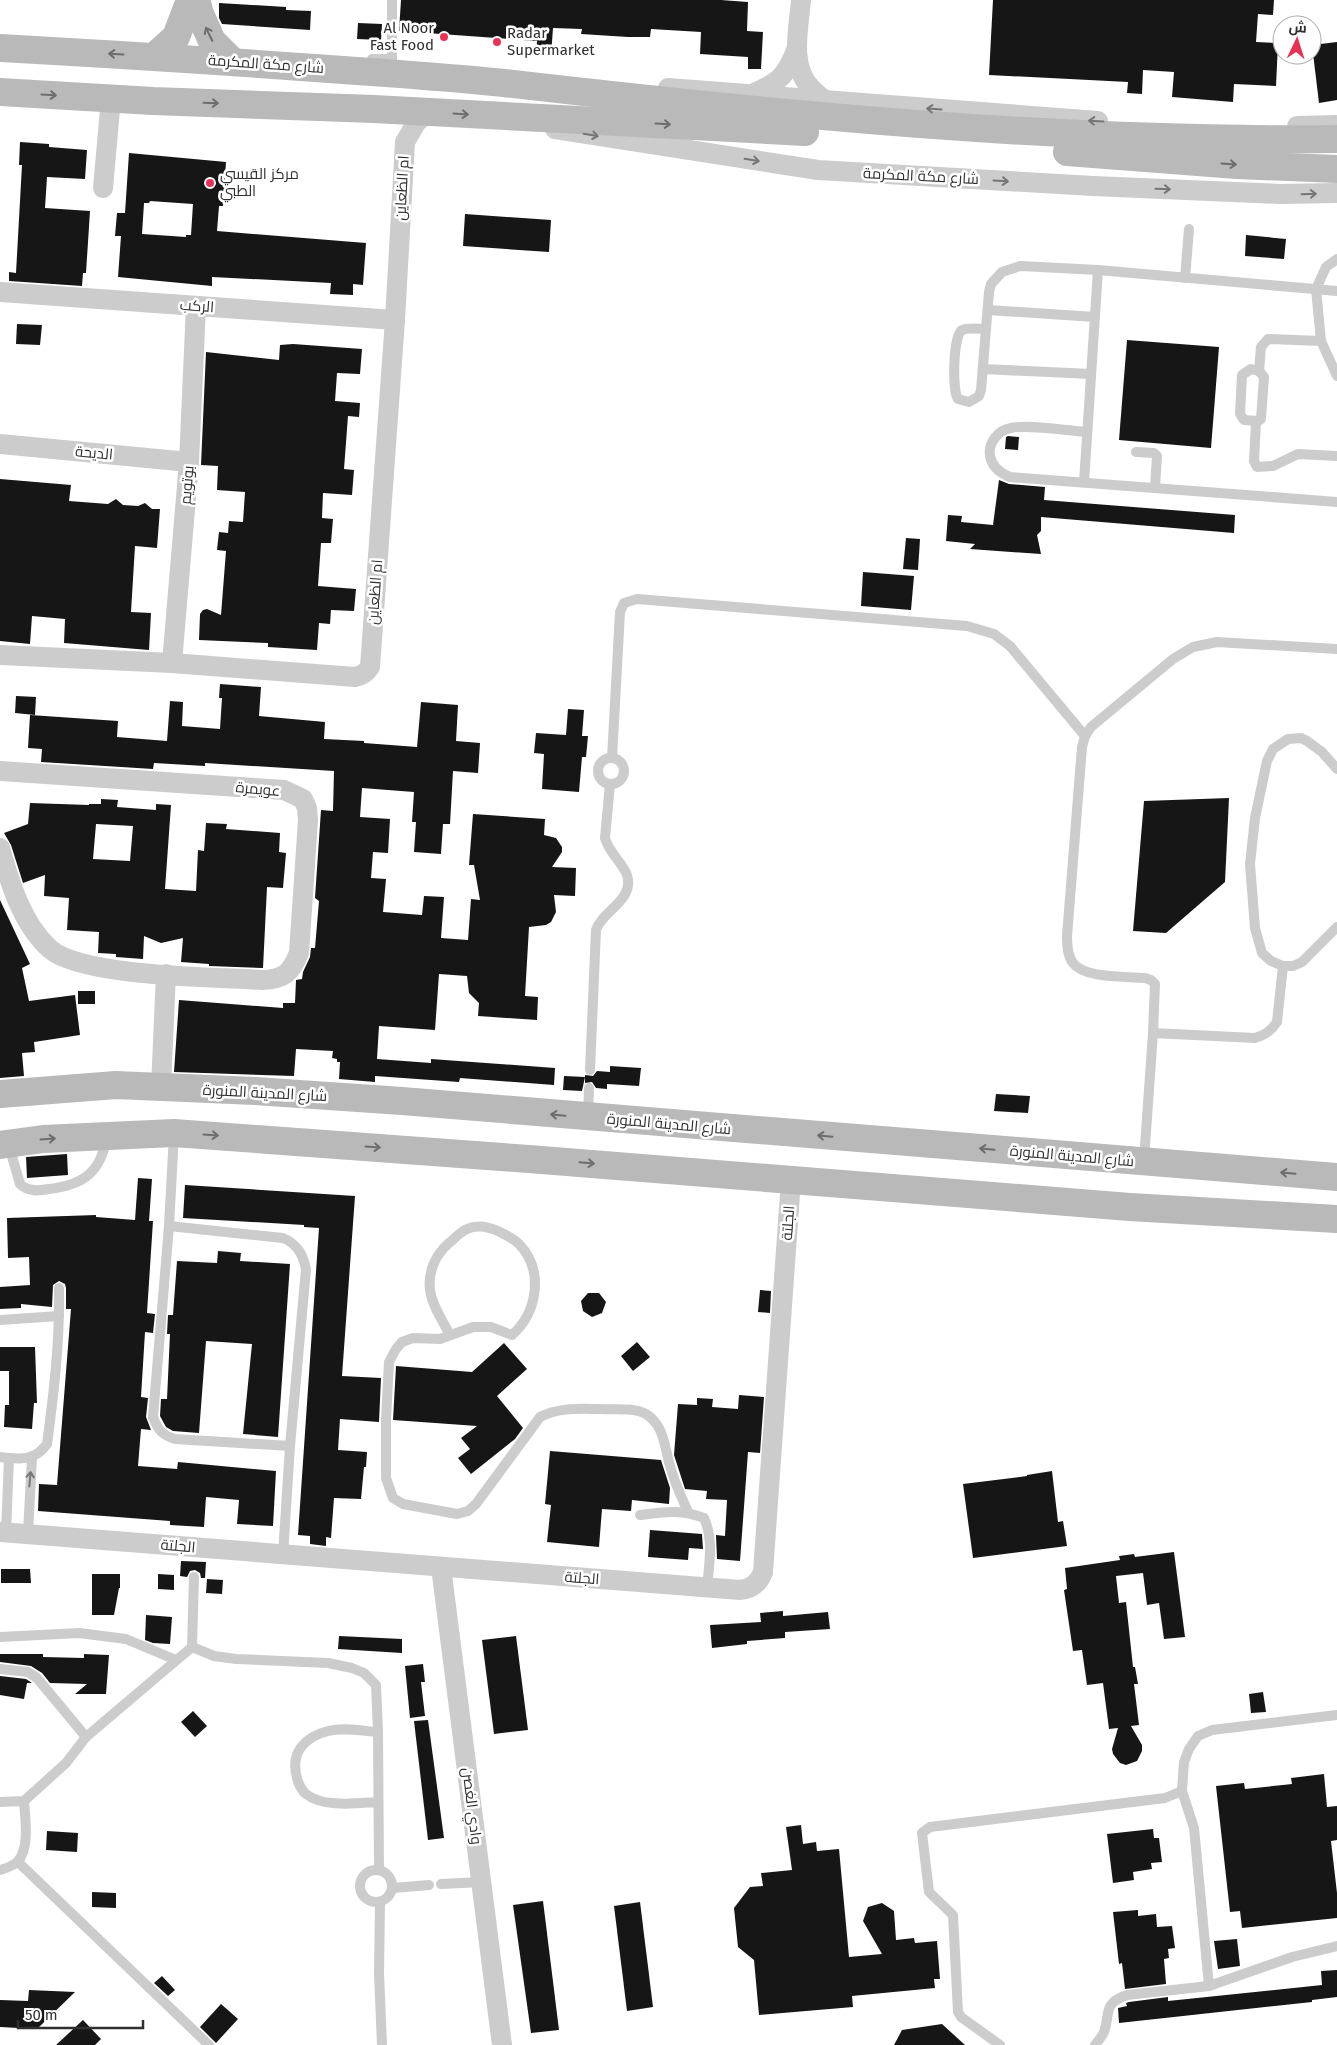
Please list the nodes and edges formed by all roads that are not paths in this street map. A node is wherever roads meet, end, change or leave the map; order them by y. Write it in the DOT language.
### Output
graph roads {
  1 [pos="190,0"];
  2 [pos="196,0"];
  3 [pos="392,0"];
  4 [pos="801,0"];
  5 [pos="0,48"];
  6 [pos="797,48"];
  7 [pos="155,56"];
  8 [pos="363,59"];
  9 [pos="233,62"];
  10 [pos="396,65"];
  11 [pos="512,81"];
  12 [pos="0,92"];
  13 [pos="752,95"];
  14 [pos="111,98"];
  15 [pos="826,101"];
  16 [pos="374,109"];
  17 [pos="428,112"];
  18 [pos="510,117"];
  19 [pos="1337,125"];
  20 [pos="1337,139"];
  21 [pos="405,142"];
  22 [pos="1337,169"];
  23 [pos="103,188"];
  24 [pos="1337,193"];
  25 [pos="1189,229"];
  26 [pos="1337,259"];
  27 [pos="1098,270"];
  28 [pos="1185,278"];
  29 [pos="1316,289"];
  30 [pos="1337,291"];
  31 [pos="0,292"];
  32 [pos="196,306"];
  33 [pos="988,310"];
  34 [pos="1095,317"];
  35 [pos="395,320"];
  36 [pos="986,329"];
  37 [pos="1321,341"];
  38 [pos="983,369"];
  39 [pos="1259,371"];
  40 [pos="1091,374"];
  41 [pos="1337,376"];
  42 [pos="1256,422"];
  43 [pos="1087,432"];
  44 [pos="0,444"];
  45 [pos="1136,452"];
  46 [pos="1337,456"];
  47 [pos="189,462"];
  48 [pos="1084,482"];
  49 [pos="1155,487"];
  50 [pos="1337,502"];
  51 [pos="1337,649"];
  52 [pos="0,655"];
  53 [pos="172,663"];
  54 [pos="1084,736"];
  55 [pos="612,758"];
  56 [pos="1337,769"];
  57 [pos="0,771"];
  58 [pos="610,784"];
  59 [pos="0,848"];
  60 [pos="1337,926"];
  61 [pos="1283,966"];
  62 [pos="166,974"];
  63 [pos="1153,1033"];
  64 [pos="590,1070"];
  65 [pos="161,1087"];
  66 [pos="589,1088"];
  67 [pos="0,1094"];
  68 [pos="588,1117"];
  69 [pos="174,1133"];
  70 [pos="107,1135"];
  71 [pos="4,1145"];
  72 [pos="1144,1162"];
  73 [pos="1337,1177"];
  74 [pos="791,1180"];
  75 [pos="1337,1201"];
  76 [pos="1130,1207"];
  77 [pos="1337,1219"];
  78 [pos="170,1226"];
  79 [pos="59,1288"];
  80 [pos="60,1316"];
  81 [pos="0,1320"];
  82 [pos="450,1335"];
  83 [pos="290,1446"];
  84 [pos="4,1458"];
  85 [pos="32,1458"];
  86 [pos="688,1512"];
  87 [pos="640,1515"];
  88 [pos="3,1533"];
  89 [pos="28,1533"];
  90 [pos="283,1555"];
  91 [pos="441,1567"];
  92 [pos="194,1577"];
  93 [pos="707,1588"];
  94 [pos="0,1637"];
  95 [pos="192,1646"];
  96 [pos="176,1660"];
  97 [pos="0,1669"];
  98 [pos="1337,1715"];
  99 [pos="378,1732"];
  100 [pos="86,1737"];
  101 [pos="1182,1791"];
  102 [pos="24,1801"];
  103 [pos="0,1802"];
  104 [pos="378,1802"];
  105 [pos="18,1862"];
  106 [pos="0,1870"];
  107 [pos="379,1870"];
  108 [pos="482,1882"];
  109 [pos="441,1884"];
  110 [pos="429,1885"];
  111 [pos="393,1888"];
  112 [pos="380,1902"];
  113 [pos="1337,1946"];
  114 [pos="1208,1986"];
  115 [pos="210,2045"];
  116 [pos="382,2045"];
  117 [pos="502,2045"];
  118 [pos="1000,2045"];
  119 [pos="1095,2045"];
  1 -- 7 [label="street"];
  9 -- 2 [label="street, one-way"];
  3 -- 10 [label="lane"];
  4 -- 6 [label="street"];
  7 -- 5 [label="street, شارع مكة المكرمة, one-way"];
  6 -- 13 [label="street"];
  6 -- 15 [label="street"];
  7 -- 9 [label="street, شارع مكة المكرمة"];
  8 -- 10 [label="lane"];
  9 -- 10 [label="street, شارع مكة المكرمة"];
  10 -- 11 [label="street, شارع مكة المكرمة"];
  11 -- 13 [label="street, شارع مكة المكرمة"];
  11 -- 20 [label="street, شارع مكة المكرمة"];
  12 -- 14 [label="street, شارع مكة المكرمة, one-way"];
  13 -- 15 [label="street, شارع مكة المكرمة"];
  14 -- 16 [label="street, شارع مكة المكرمة, one-way"];
  14 -- 23 [label="street"];
  19 -- 15 [label="street, شارع مكة المكرمة, one-way"];
  16 -- 17 [label="street, شارع مكة المكرمة"];
  16 -- 21 [label="street, ام الظعاين"];
  17 -- 18 [label="street, شارع مكة المكرمة, one-way"];
  17 -- 21 [label="street, ام الظعاين"];
  18 -- 22 [label="street, شارع مكة المكرمة, one-way"];
  18 -- 24 [label="street, شارع مكة المكرمة, one-way"];
  21 -- 35 [label="street, ام الظعاين"];
  25 -- 28 [label="lane"];
  26 -- 29 [label="lane"];
  27 -- 28 [label="lane"];
  27 -- 33 [label="lane"];
  27 -- 34 [label="lane"];
  28 -- 29 [label="lane"];
  29 -- 30 [label="lane"];
  29 -- 37 [label="lane"];
  31 -- 32 [label="street, الركب"];
  32 -- 35 [label="street, الركب"];
  32 -- 47 [label="street, بوتويم"];
  33 -- 34 [label="lane"];
  33 -- 36 [label="lane"];
  34 -- 40 [label="lane"];
  35 -- 53 [label="street, ام الظعاين"];
  36 -- 38 [label="lane"];
  36 -- 38 [label="lane"];
  37 -- 39 [label="lane"];
  37 -- 41 [label="lane"];
  38 -- 40 [label="lane"];
  39 -- 42 [label="lane"];
  39 -- 42 [label="lane"];
  40 -- 43 [label="lane"];
  42 -- 46 [label="lane"];
  43 -- 48 [label="lane"];
  43 -- 48 [label="lane"];
  44 -- 47 [label="street, الديحة"];
  45 -- 49 [label="lane"];
  47 -- 53 [label="street, بوتويم"];
  48 -- 49 [label="lane"];
  49 -- 50 [label="lane"];
  51 -- 54 [label="lane"];
  52 -- 53 [label="street, ام الظعاين"];
  54 -- 55 [label="lane"];
  54 -- 63 [label="lane"];
  55 -- 58 [label="lane"];
  55 -- 58 [label="lane"];
  56 -- 61 [label="lane"];
  57 -- 62 [label="street, عويمرة"];
  58 -- 64 [label="lane"];
  59 -- 62 [label="street, عويمرة"];
  60 -- 61 [label="lane"];
  61 -- 63 [label="lane"];
  62 -- 65 [label="street"];
  63 -- 72 [label="lane"];
  65 -- 67 [label="street, شارع المدينة المنورة"];
  68 -- 65 [label="street, شارع المدينة المنورة, one-way"];
  66 -- 68 [label="lane"];
  72 -- 68 [label="street, شارع المدينة المنورة, one-way"];
  69 -- 70 [label="street"];
  69 -- 74 [label="street, one-way"];
  69 -- 78 [label="lane"];
  71 -- 70 [label="street, one-way"];
  70 -- 71 [label="lane"];
  73 -- 72 [label="street, شارع المدينة المنورة, one-way"];
  74 -- 76 [label="street"];
  74 -- 93 [label="street, الجلتة"];
  75 -- 76 [label="street"];
  76 -- 77 [label="street"];
  78 -- 83 [label="lane"];
  78 -- 83 [label="lane"];
  79 -- 80 [label="lane"];
  80 -- 81 [label="lane"];
  80 -- 85 [label="lane"];
  82 -- 82 [label="lane"];
  82 -- 86 [label="lane"];
  83 -- 90 [label="lane"];
  84 -- 85 [label="lane"];
  84 -- 88 [label="lane"];
  89 -- 85 [label="lane, one-way"];
  86 -- 87 [label="lane"];
  86 -- 93 [label="lane"];
  88 -- 89 [label="street, الجلتة"];
  89 -- 90 [label="street, الجلتة"];
  90 -- 91 [label="street, الجلتة"];
  91 -- 93 [label="street, الجلتة"];
  91 -- 108 [label="street, وادي الغصن"];
  92 -- 95 [label="lane"];
  94 -- 96 [label="lane"];
  95 -- 96 [label="lane"];
  95 -- 99 [label="lane"];
  96 -- 100 [label="lane"];
  97 -- 100 [label="lane"];
  98 -- 101 [label="lane"];
  99 -- 104 [label="lane"];
  99 -- 104 [label="lane"];
  100 -- 102 [label="lane"];
  101 -- 114 [label="lane"];
  101 -- 118 [label="lane"];
  102 -- 103 [label="lane"];
  102 -- 105 [label="lane"];
  104 -- 107 [label="lane"];
  105 -- 106 [label="lane"];
  105 -- 115 [label="lane"];
  107 -- 111 [label="lane"];
  107 -- 112 [label="lane"];
  108 -- 109 [label="lane"];
  108 -- 117 [label="street, وادي الغصن"];
  110 -- 111 [label="lane"];
  111 -- 112 [label="lane"];
  112 -- 116 [label="lane"];
  113 -- 114 [label="lane"];
  114 -- 119 [label="lane"];
}
